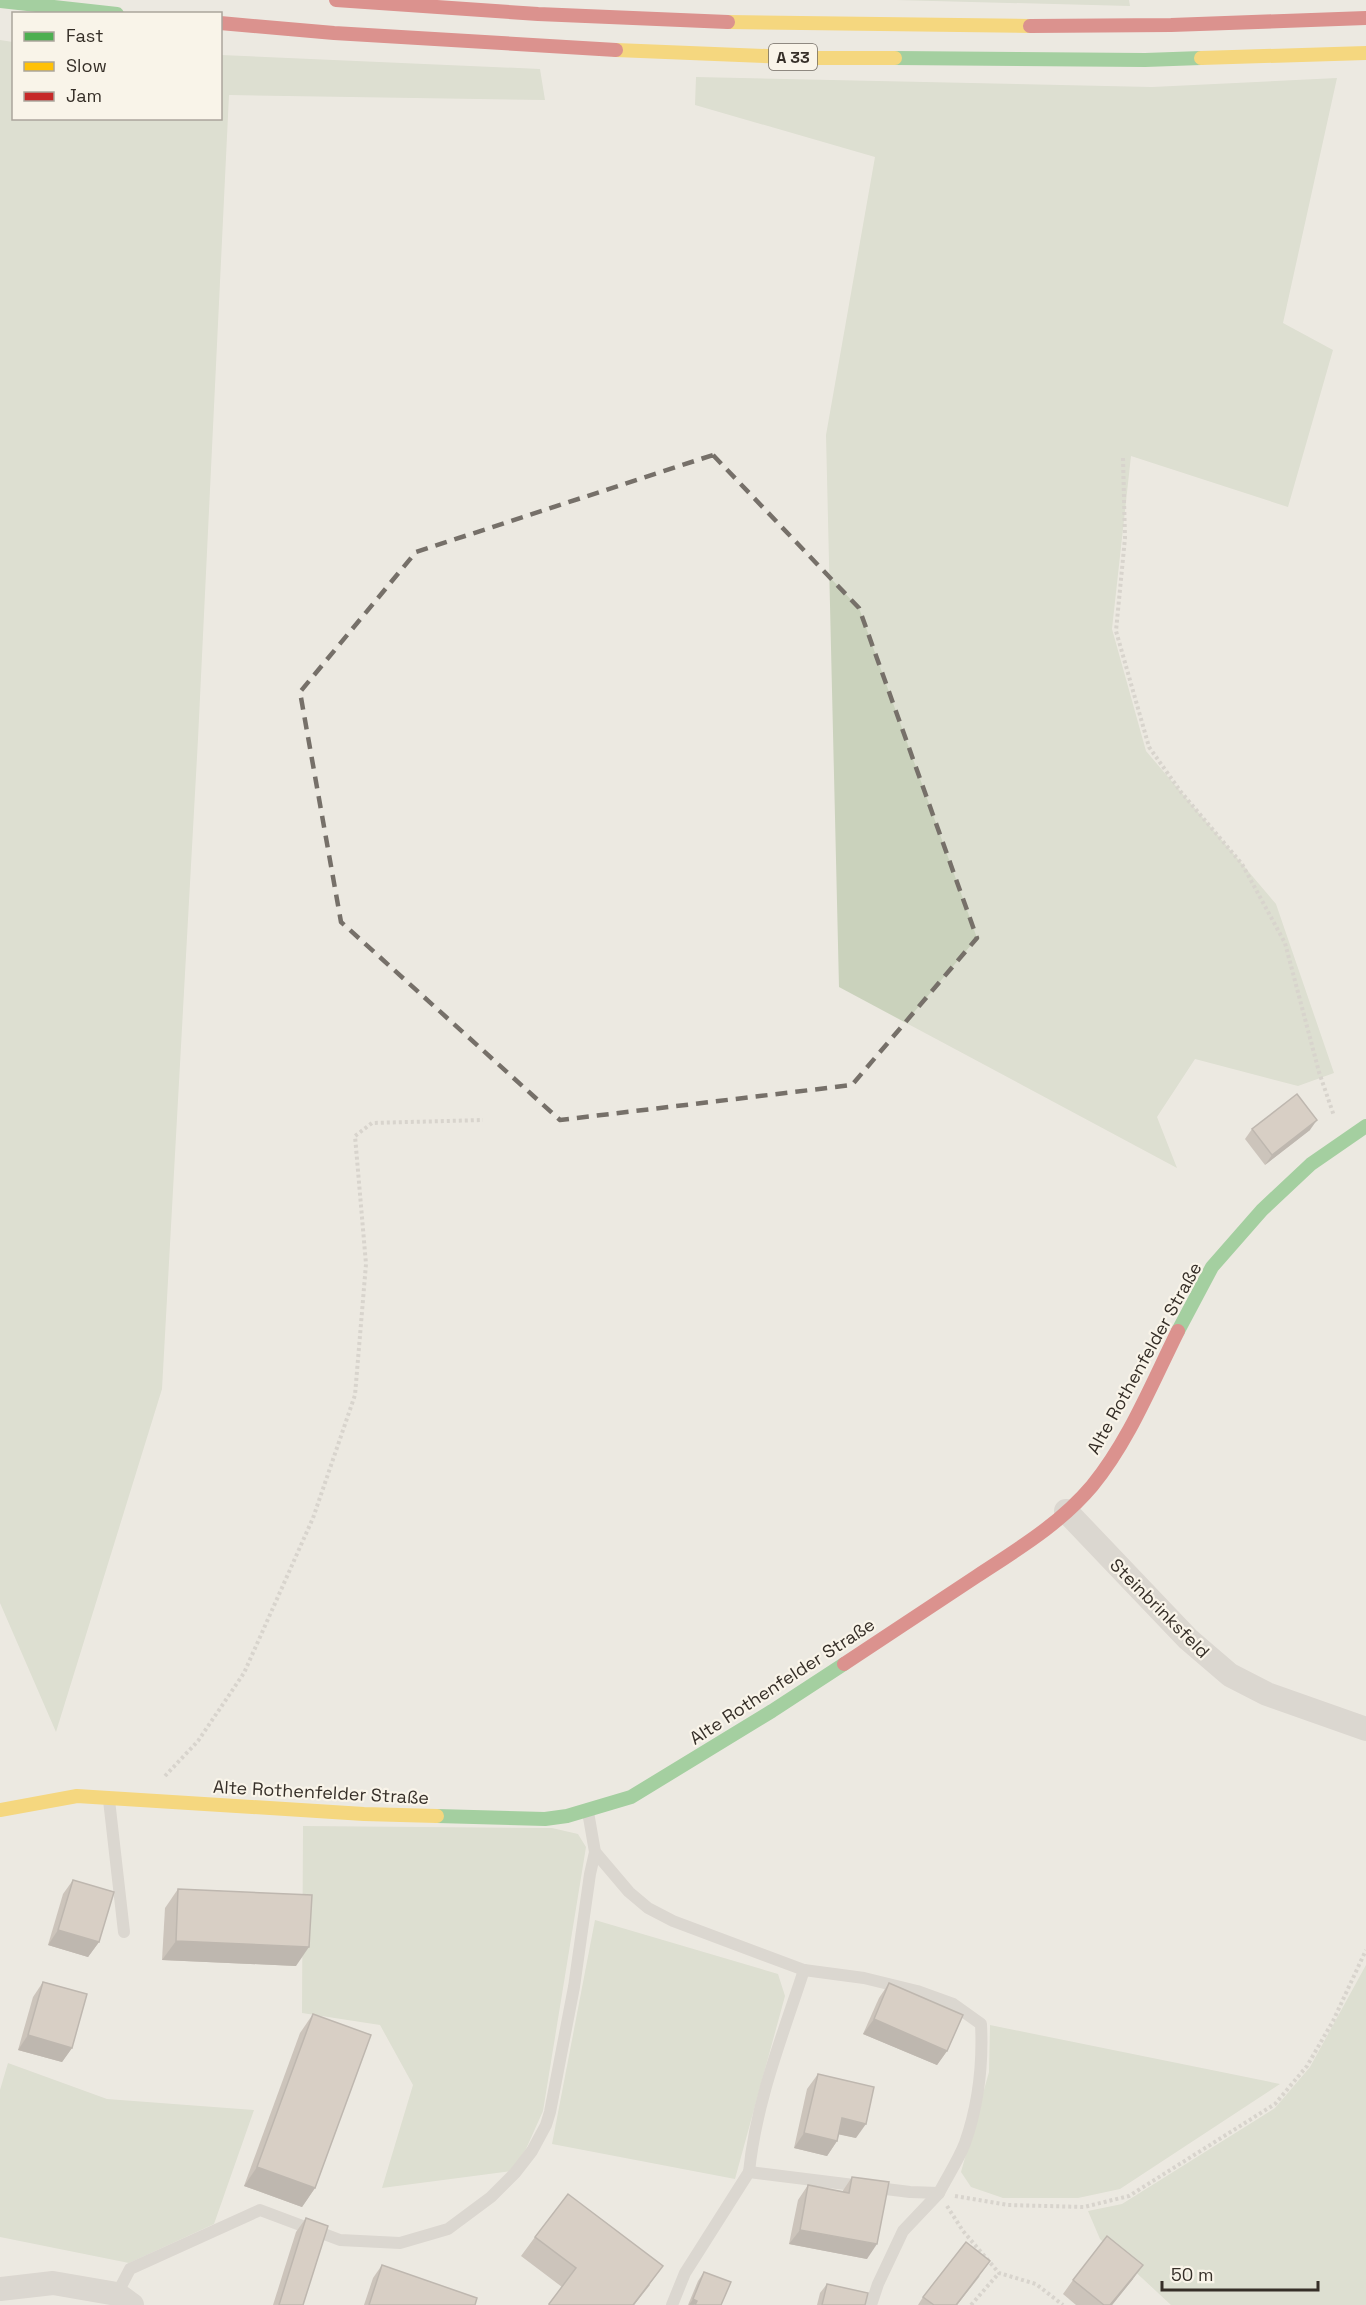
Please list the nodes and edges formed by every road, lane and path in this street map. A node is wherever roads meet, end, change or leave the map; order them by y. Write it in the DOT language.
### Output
graph roads {
  1 [pos="336,0"];
  2 [pos="0,1"];
  3 [pos="99,12"];
  4 [pos="1366,18"];
  5 [pos="222,23"];
  6 [pos="1366,53"];
  7 [pos="1122,458"];
  8 [pos="483,1120"];
  9 [pos="1366,1126"];
  10 [pos="1343,1139"];
  11 [pos="1066,1511"];
  12 [pos="1366,1729"];
  13 [pos="109,1798"];
  14 [pos="156,1802"];
  15 [pos="0,1810"];
  16 [pos="588,1810"];
  17 [pos="595,1852"];
  18 [pos="124,1932"];
  19 [pos="1366,1950"];
  20 [pos="804,1971"];
  21 [pos="749,2172"];
  22 [pos="939,2193"];
  23 [pos="999,2273"];
  24 [pos="4,2294"];
  25 [pos="124,2300"];
  26 [pos="672,2305"];
  27 [pos="871,2305"];
  28 [pos="971,2305"];
  29 [pos="1063,2305"];
  1 -- 4 [label="main road, A 33"];
  2 -- 3 [label="main road"];
  5 -- 6 [label="main road, A 33"];
  7 -- 10 [label="path"];
  8 -- 14 [label="path"];
  9 -- 10 [label="main road, Alte Rothenfelder Straße"];
  10 -- 11 [label="main road, Alte Rothenfelder Straße"];
  11 -- 12 [label="street, Steinbrinksfeld"];
  11 -- 16 [label="main road, Alte Rothenfelder Straße"];
  13 -- 14 [label="main road, Alte Rothenfelder Straße"];
  13 -- 15 [label="main road, Alte Rothenfelder Straße"];
  13 -- 18 [label="lane"];
  14 -- 16 [label="main road, Alte Rothenfelder Straße"];
  16 -- 17 [label="lane"];
  17 -- 20 [label="lane"];
  17 -- 25 [label="lane"];
  19 -- 22 [label="path"];
  20 -- 21 [label="lane"];
  20 -- 22 [label="lane"];
  21 -- 22 [label="lane"];
  21 -- 26 [label="lane"];
  22 -- 23 [label="path"];
  22 -- 27 [label="lane"];
  23 -- 28 [label="path"];
  23 -- 29 [label="path"];
  24 -- 25 [label="street"];
}
